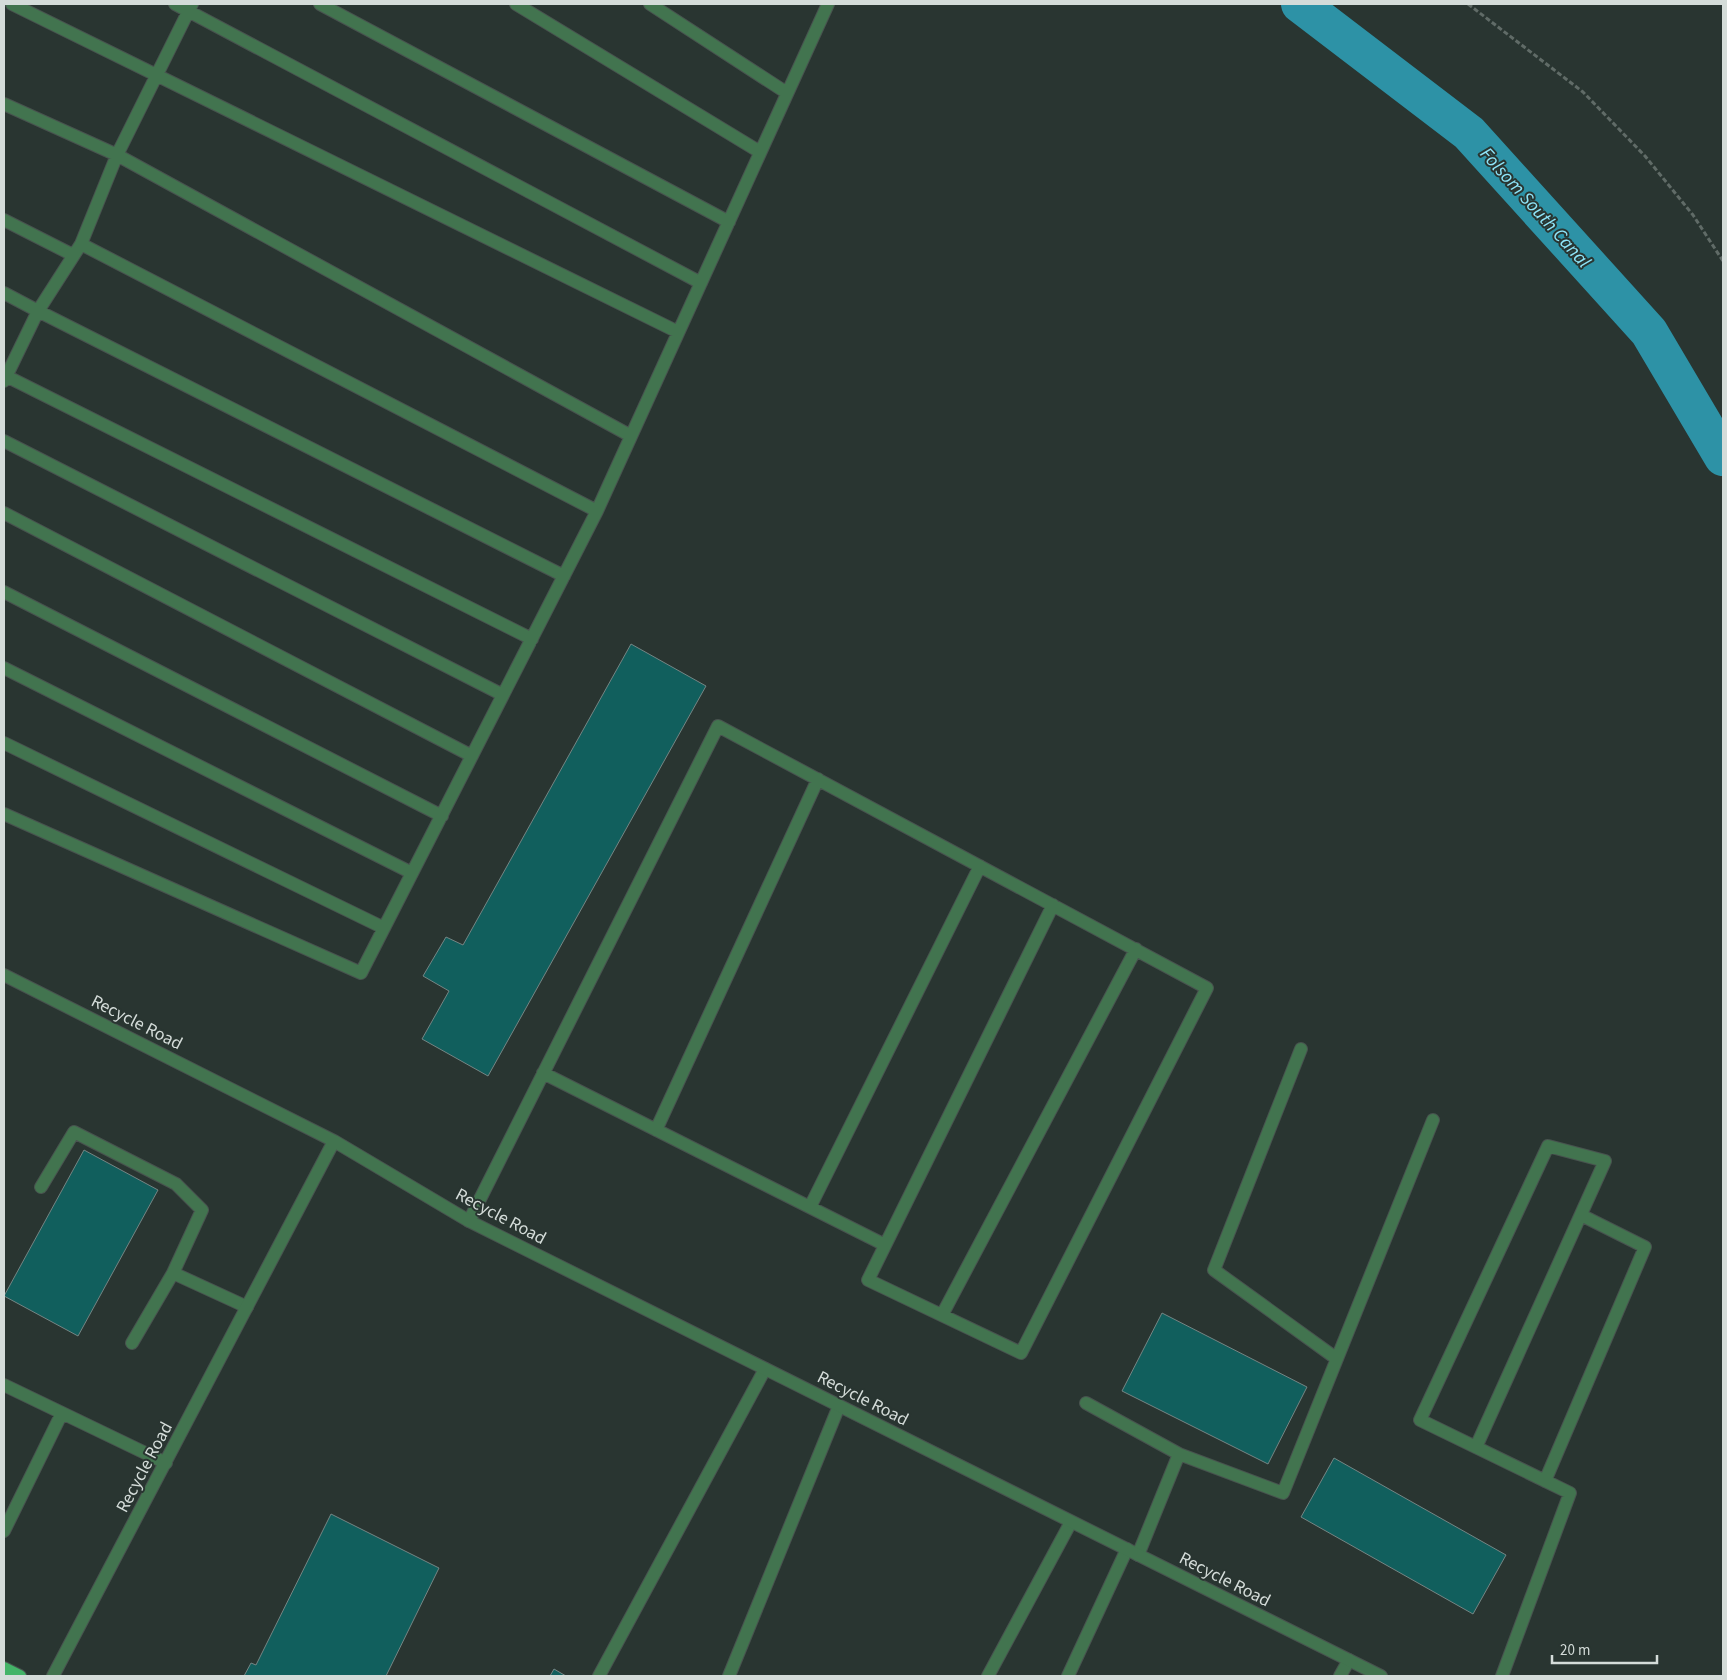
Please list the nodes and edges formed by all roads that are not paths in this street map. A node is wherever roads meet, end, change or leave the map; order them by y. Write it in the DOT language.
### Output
graph roads {
  1 [pos="12,4"];
  2 [pos="175,4"];
  3 [pos="320,4"];
  4 [pos="516,4"];
  5 [pos="650,4"];
  6 [pos="828,4"];
  7 [pos="190,7"];
  8 [pos="156,75"];
  9 [pos="787,93"];
  10 [pos="4,104"];
  11 [pos="760,152"];
  12 [pos="118,155"];
  13 [pos="4,220"];
  14 [pos="729,222"];
  15 [pos="81,244"];
  16 [pos="73,255"];
  17 [pos="701,283"];
  18 [pos="4,293"];
  19 [pos="38,312"];
  20 [pos="678,332"];
  21 [pos="5,378"];
  22 [pos="631,436"];
  23 [pos="4,442"];
  24 [pos="597,511"];
  25 [pos="4,513"];
  26 [pos="564,576"];
  27 [pos="4,592"];
  28 [pos="532,638"];
  29 [pos="4,668"];
  30 [pos="503,694"];
  31 [pos="4,743"];
  32 [pos="472,756"];
  33 [pos="818,779"];
  34 [pos="4,814"];
  35 [pos="442,816"];
  36 [pos="980,866"];
  37 [pos="412,873"];
  38 [pos="1053,905"];
  39 [pos="384,928"];
  40 [pos="1136,949"];
  41 [pos="4,975"];
  42 [pos="1301,1049"];
  43 [pos="543,1073"];
  44 [pos="1433,1120"];
  45 [pos="656,1130"];
  46 [pos="334,1141"];
  47 [pos="41,1187"];
  48 [pos="810,1207"];
  49 [pos="1581,1215"];
  50 [pos="469,1221"];
  51 [pos="885,1245"];
  52 [pos="174,1273"];
  53 [pos="247,1307"];
  54 [pos="942,1315"];
  55 [pos="132,1343"];
  56 [pos="1337,1359"];
  57 [pos="765,1369"];
  58 [pos="4,1385"];
  59 [pos="1086,1403"];
  60 [pos="839,1406"];
  61 [pos="62,1413"];
  62 [pos="1476,1447"];
  63 [pos="1179,1454"];
  64 [pos="166,1463"];
  65 [pos="1545,1481"];
  66 [pos="1071,1522"];
  67 [pos="4,1531"];
  68 [pos="1132,1552"];
  69 [pos="1348,1660"];
  70 [pos="4,1668"];
  71 [pos="20,1676"];
  72 [pos="54,1676"];
  73 [pos="599,1676"];
  74 [pos="729,1676"];
  75 [pos="988,1676"];
  76 [pos="1068,1676"];
  77 [pos="1340,1676"];
  78 [pos="1381,1676"];
  79 [pos="1502,1676"];
  1 -- 8 [label="street"];
  2 -- 7 [label="street"];
  3 -- 14 [label="street"];
  4 -- 11 [label="street"];
  5 -- 9 [label="street"];
  6 -- 9 [label="street"];
  7 -- 8 [label="street"];
  7 -- 17 [label="street"];
  8 -- 12 [label="street"];
  8 -- 20 [label="street"];
  9 -- 11 [label="street"];
  10 -- 12 [label="street"];
  11 -- 14 [label="street"];
  12 -- 15 [label="street"];
  12 -- 22 [label="street"];
  13 -- 16 [label="street"];
  14 -- 17 [label="street"];
  15 -- 16 [label="street"];
  15 -- 24 [label="street"];
  16 -- 19 [label="street"];
  17 -- 20 [label="street"];
  18 -- 19 [label="street"];
  19 -- 21 [label="street"];
  19 -- 26 [label="street"];
  20 -- 22 [label="street"];
  21 -- 28 [label="street"];
  22 -- 24 [label="street"];
  23 -- 30 [label="street"];
  24 -- 26 [label="street"];
  25 -- 32 [label="street"];
  26 -- 28 [label="street"];
  27 -- 35 [label="street"];
  28 -- 30 [label="street"];
  29 -- 37 [label="street"];
  30 -- 32 [label="street"];
  31 -- 39 [label="street"];
  32 -- 35 [label="street"];
  33 -- 36 [label="street"];
  33 -- 43 [label="street"];
  33 -- 45 [label="street"];
  34 -- 39 [label="street"];
  35 -- 37 [label="street"];
  36 -- 38 [label="street"];
  36 -- 48 [label="street"];
  37 -- 39 [label="street"];
  38 -- 40 [label="street"];
  38 -- 51 [label="street"];
  40 -- 54 [label="street"];
  40 -- 54 [label="street"];
  41 -- 46 [label="street, Recycle Road"];
  42 -- 56 [label="street"];
  43 -- 45 [label="street"];
  43 -- 50 [label="street"];
  44 -- 56 [label="street"];
  45 -- 48 [label="street"];
  46 -- 50 [label="street, Recycle Road"];
  46 -- 53 [label="street, Recycle Road"];
  47 -- 52 [label="street"];
  48 -- 51 [label="street"];
  49 -- 62 [label="street"];
  49 -- 62 [label="street"];
  49 -- 65 [label="street"];
  50 -- 57 [label="street, Recycle Road"];
  51 -- 54 [label="street"];
  52 -- 53 [label="street"];
  52 -- 55 [label="street"];
  53 -- 64 [label="street, Recycle Road"];
  56 -- 63 [label="street"];
  57 -- 60 [label="street, Recycle Road"];
  57 -- 73 [label="street"];
  58 -- 61 [label="street"];
  59 -- 63 [label="street"];
  60 -- 66 [label="street, Recycle Road"];
  60 -- 74 [label="street"];
  61 -- 64 [label="street"];
  61 -- 67 [label="street"];
  62 -- 65 [label="street"];
  63 -- 68 [label="street"];
  64 -- 72 [label="street, Recycle Road"];
  65 -- 79 [label="street"];
  66 -- 68 [label="street, Recycle Road"];
  66 -- 75 [label="street"];
  68 -- 69 [label="street, Recycle Road"];
  68 -- 76 [label="street"];
  69 -- 77 [label="street"];
  69 -- 78 [label="street, Recycle Road"];
  70 -- 71 [label="main road"];
}
